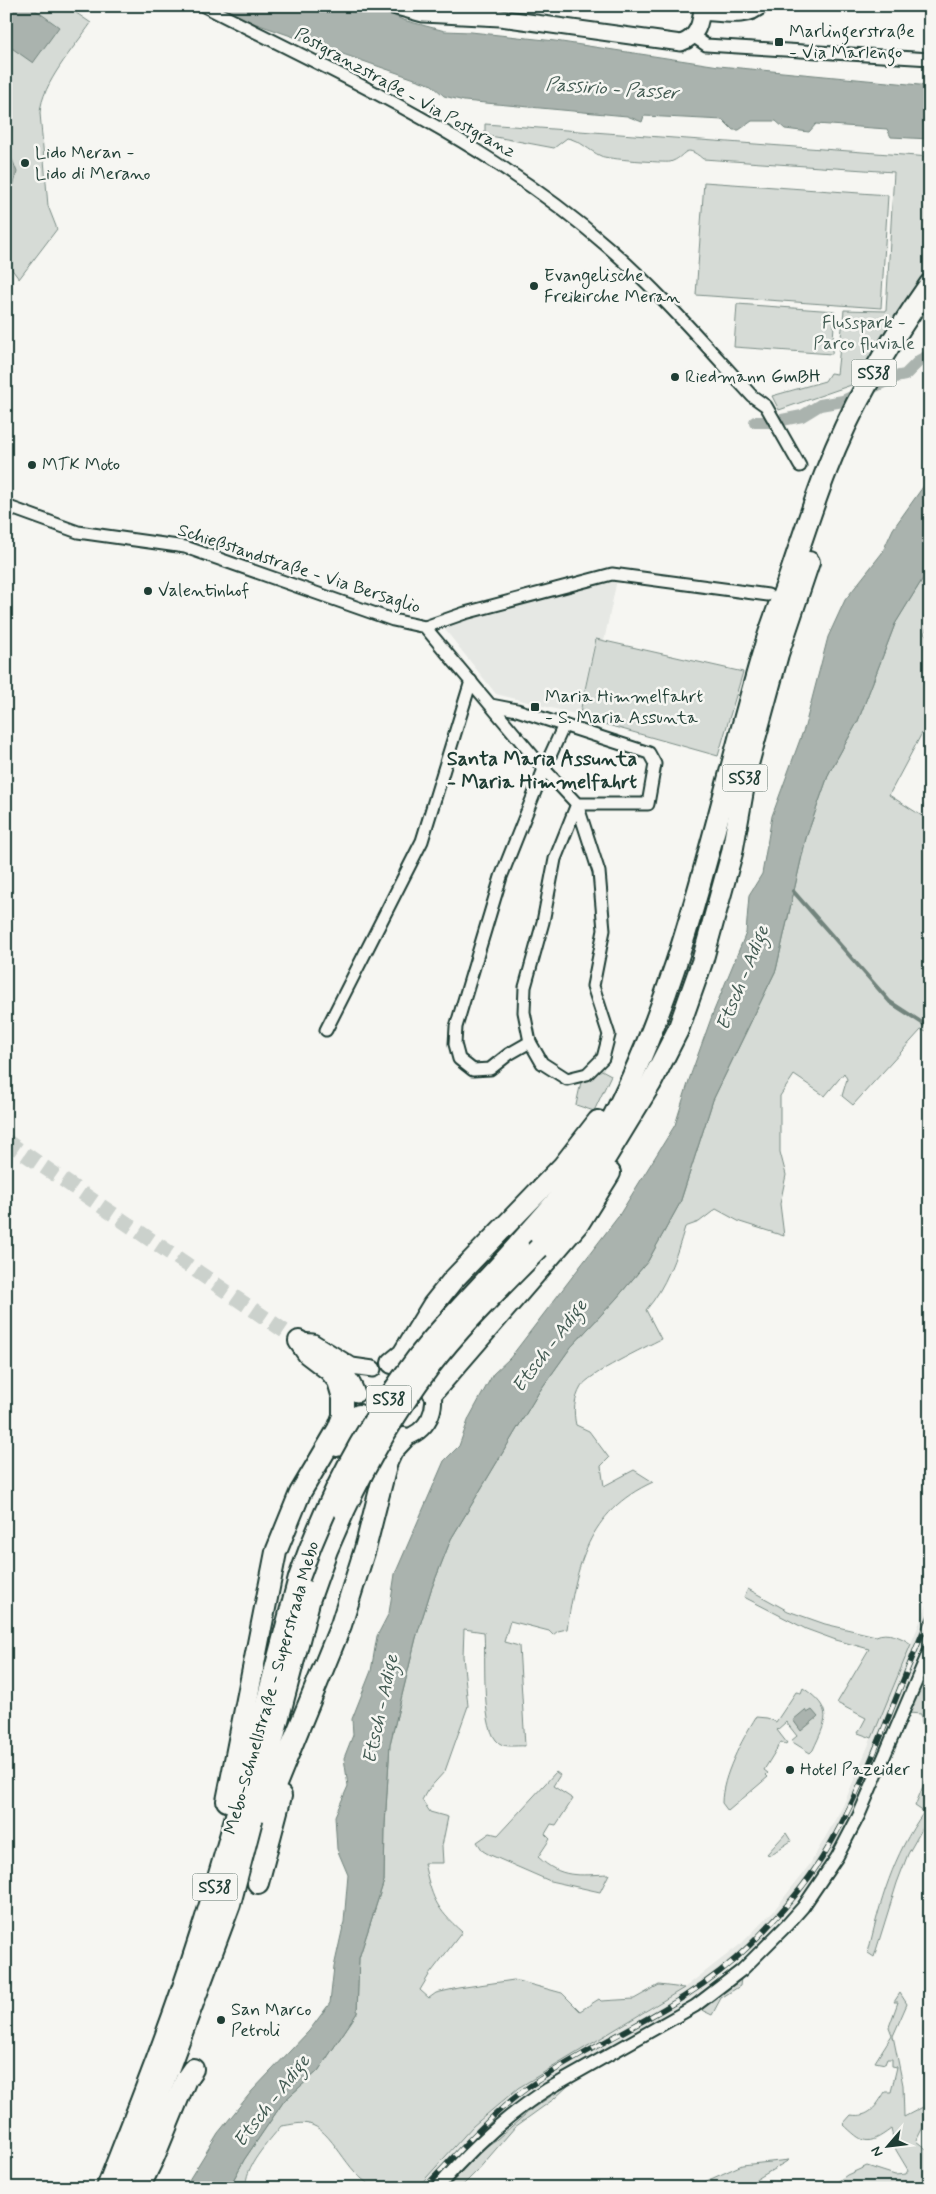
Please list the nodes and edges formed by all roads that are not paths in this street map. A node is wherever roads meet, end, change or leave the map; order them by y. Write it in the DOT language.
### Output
graph roads {
  1 [pos="204,6"];
  2 [pos="393,6"];
  3 [pos="764,6"];
  4 [pos="702,10"];
  5 [pos="694,36"];
  6 [pos="930,59"];
  7 [pos="930,284"];
  8 [pos="930,306"];
  9 [pos="800,466"];
  10 [pos="833,470"];
  11 [pos="6,506"];
  12 [pos="768,594"];
  13 [pos="425,627"];
  14 [pos="471,681"];
  15 [pos="491,705"];
  16 [pos="564,725"];
  17 [pos="544,769"];
  18 [pos="577,804"];
  19 [pos="326,1030"];
  20 [pos="530,1042"];
  21 [pos="651,1083"];
  22 [pos="627,1088"];
  23 [pos="299,1341"];
  24 [pos="392,1363"];
  25 [pos="373,1369"];
  26 [pos="433,1392"];
  27 [pos="357,1394"];
  28 [pos="359,1415"];
  29 [pos="396,1438"];
  30 [pos="313,1471"];
  31 [pos="334,1641"];
  32 [pos="930,1649"];
  33 [pos="258,1883"];
  34 [pos="230,1904"];
  35 [pos="201,1934"];
  36 [pos="193,2069"];
  37 [pos="107,2188"];
  38 [pos="124,2188"];
  39 [pos="139,2188"];
  40 [pos="437,2188"];
  1 -- 9 [label="street, Postgranzstraße - Via Postgranz"];
  2 -- 5 [label="street"];
  3 -- 4 [label="street"];
  4 -- 5 [label="street"];
  5 -- 6 [label="street"];
  7 -- 10 [label="highway, SS38"];
  8 -- 10 [label="highway, SS38"];
  10 -- 21 [label="highway, SS38"];
  10 -- 22 [label="highway, Mebo-Schnellstraße - Superstrada Mebo / SS38"];
  11 -- 13 [label="street, Schießstandstraße - Via Bersaglio"];
  12 -- 13 [label="street"];
  13 -- 14 [label="street, Schießstandstraße - Via Bersaglio"];
  14 -- 15 [label="street, Schießstandstraße - Via Bersaglio"];
  14 -- 19 [label="street"];
  15 -- 16 [label="street"];
  15 -- 17 [label="street, Schießstandstraße - Via Bersaglio"];
  16 -- 17 [label="street"];
  16 -- 18 [label="street"];
  17 -- 18 [label="street, Schießstandstraße - Via Bersaglio"];
  17 -- 20 [label="street"];
  18 -- 20 [label="street"];
  18 -- 20 [label="street"];
  21 -- 26 [label="highway"];
  21 -- 34 [label="highway, Mebo-Schnellstraße - Superstrada Mebo / SS38, bridge"];
  22 -- 24 [label="highway"];
  22 -- 35 [label="highway, Mebo-Schnellstraße - Superstrada Mebo / SS38, bridge"];
  23 -- 25 [label="street"];
  23 -- 27 [label="street"];
  23 -- 30 [label="highway"];
  24 -- 25 [label="street"];
  25 -- 27 [label="street"];
  26 -- 29 [label="street"];
  27 -- 28 [label="street"];
  28 -- 30 [label="highway"];
  29 -- 31 [label="highway"];
  30 -- 35 [label="highway"];
  31 -- 33 [label="highway"];
  31 -- 34 [label="highway"];
  32 -- 40 [label="street"];
  34 -- 38 [label="highway, Mebo-Schnellstraße - Superstrada Mebo / SS38"];
  35 -- 37 [label="highway, Mebo-Schnellstraße - Superstrada Mebo / SS38"];
  36 -- 39 [label="highway"];
}
